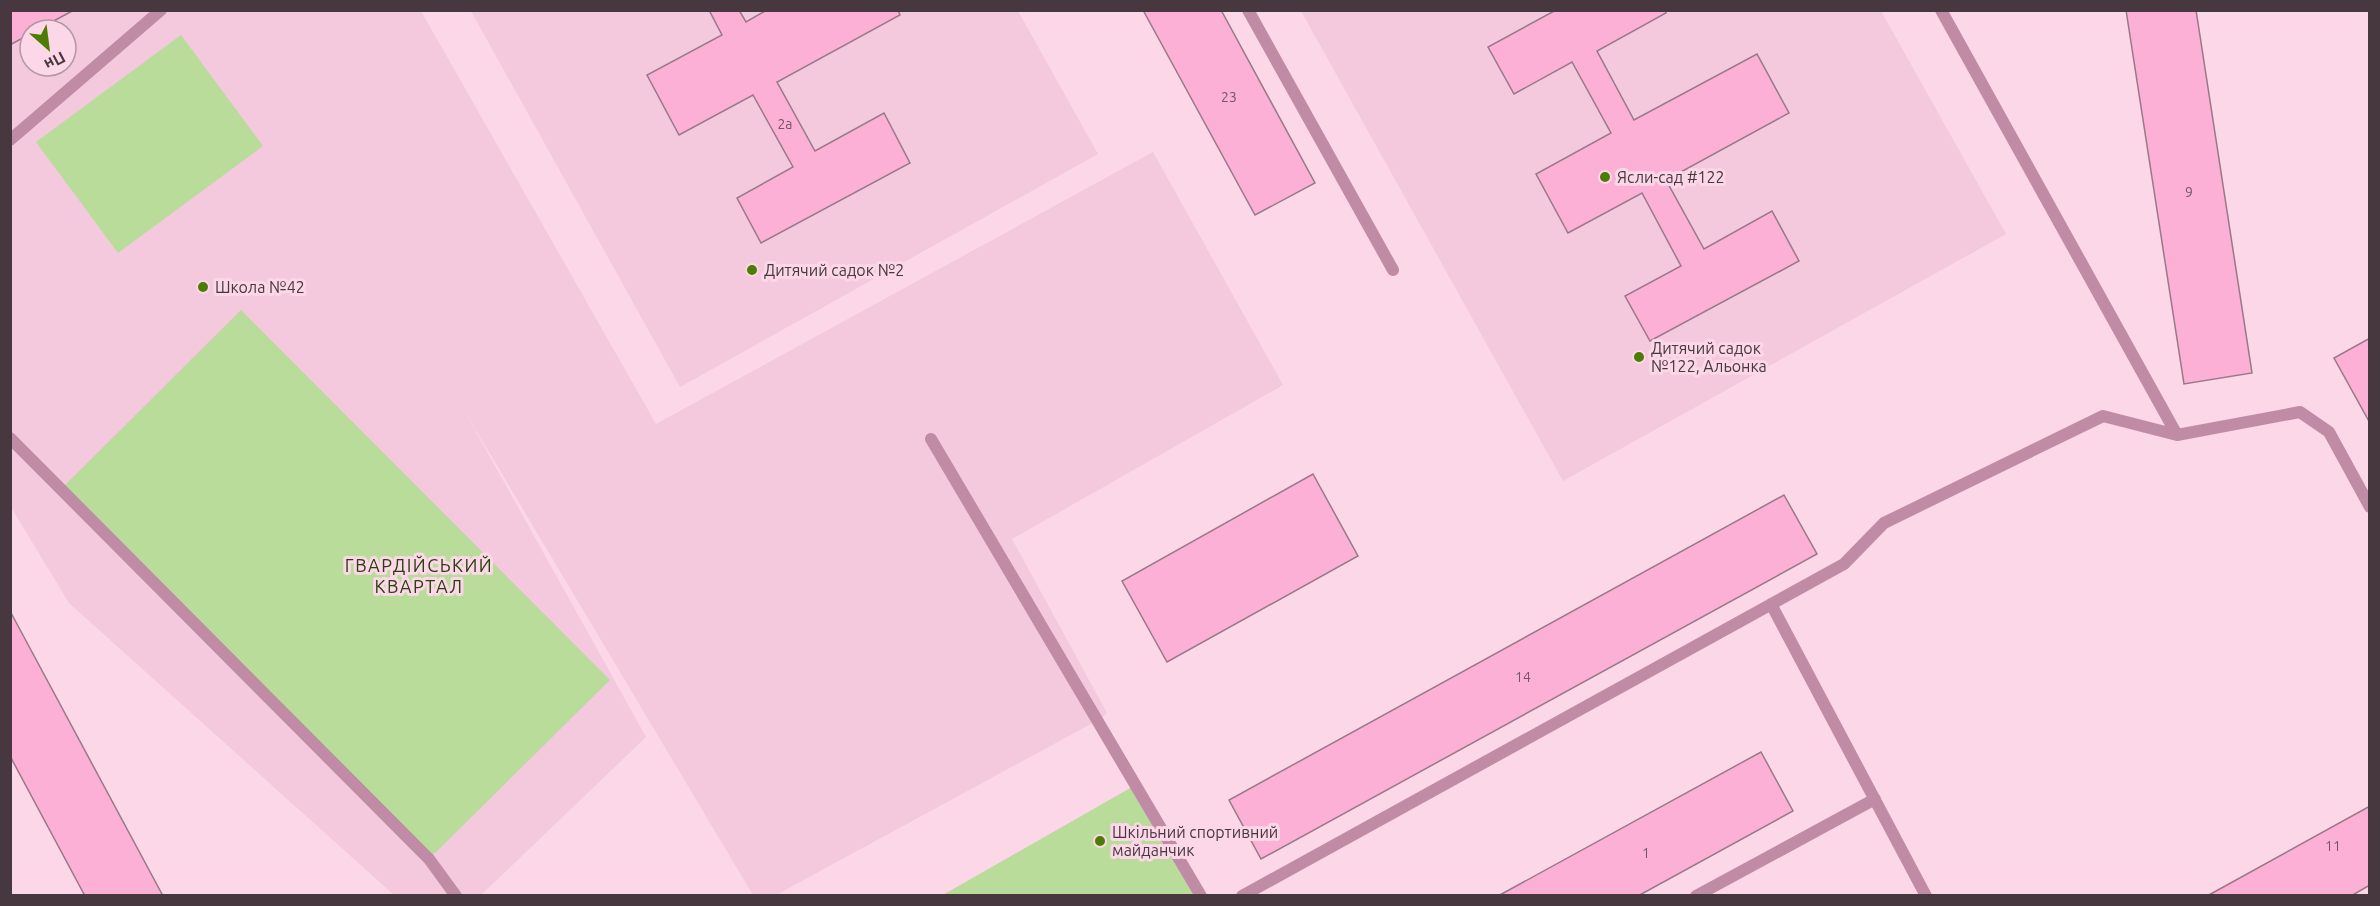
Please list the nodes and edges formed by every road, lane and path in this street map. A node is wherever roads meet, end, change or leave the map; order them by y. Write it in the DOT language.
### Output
graph roads {
  1 [pos="161,10"];
  2 [pos="1248,10"];
  3 [pos="1941,10"];
  4 [pos="10,140"];
  5 [pos="1393,270"];
  6 [pos="2177,435"];
  7 [pos="10,438"];
  8 [pos="932,439"];
  9 [pos="2370,507"];
  10 [pos="1771,604"];
  11 [pos="1875,799"];
  12 [pos="456,896"];
  13 [pos="1201,896"];
  14 [pos="1242,896"];
  15 [pos="1696,896"];
  16 [pos="1926,896"];
  1 -- 4 [label="lane"];
  2 -- 5 [label="lane"];
  3 -- 6 [label="lane"];
  6 -- 9 [label="lane"];
  6 -- 10 [label="lane"];
  7 -- 12 [label="lane"];
  8 -- 13 [label="lane"];
  10 -- 11 [label="lane"];
  10 -- 14 [label="lane"];
  11 -- 15 [label="lane"];
  11 -- 16 [label="lane"];
}
